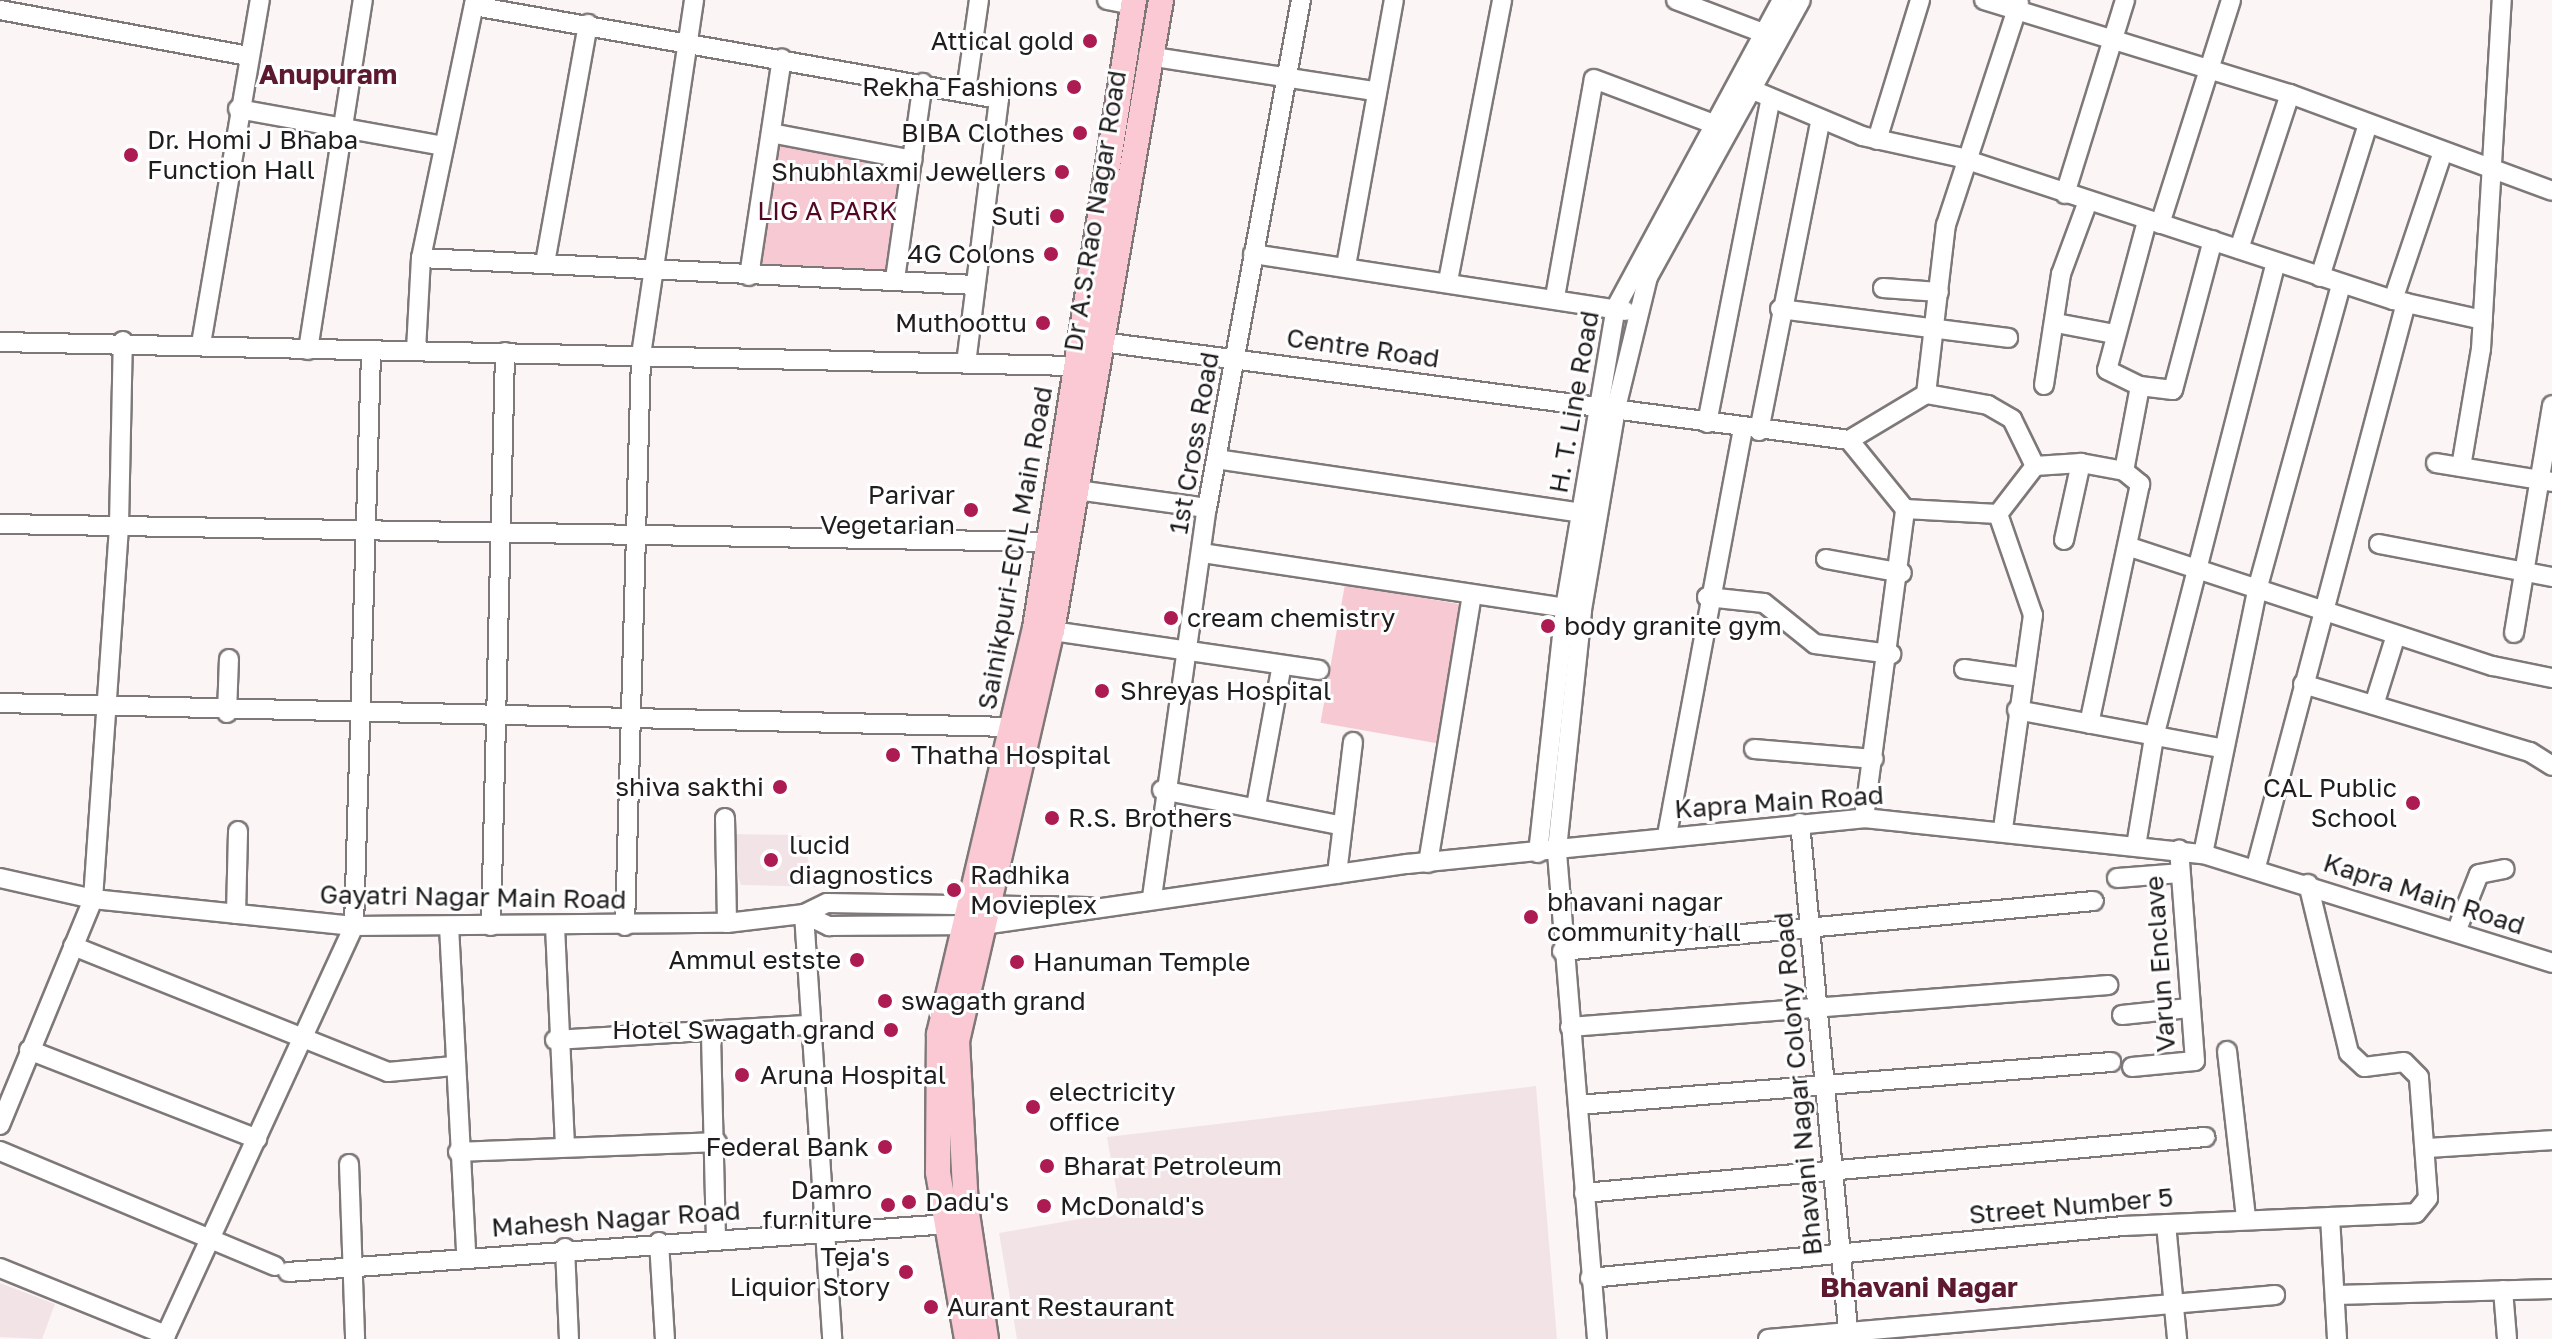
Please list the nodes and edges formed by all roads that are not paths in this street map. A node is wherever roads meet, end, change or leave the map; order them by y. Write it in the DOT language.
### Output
graph roads {
  1 [pos="260,0"];
  2 [pos="363,0"];
  3 [pos="694,0"];
  4 [pos="979,0"];
  5 [pos="1107,0"];
  6 [pos="1161,0"];
  7 [pos="1301,0"];
  8 [pos="1394,0"];
  9 [pos="1502,0"];
  10 [pos="1676,0"];
  11 [pos="1782,0"];
  12 [pos="1801,0"];
  13 [pos="1920,0"];
  14 [pos="1984,0"];
  15 [pos="2125,0"];
  16 [pos="2231,0"];
  17 [pos="2502,0"];
  18 [pos="474,3"];
  19 [pos="1134,3"];
  20 [pos="2018,6"];
  21 [pos="0,10"];
  22 [pos="588,24"];
  23 [pos="1771,36"];
  24 [pos="2113,39"];
  25 [pos="688,41"];
  26 [pos="248,56"];
  27 [pos="1148,56"];
  28 [pos="782,58"];
  29 [pos="1287,74"];
  30 [pos="2209,74"];
  31 [pos="923,83"];
  32 [pos="1748,88"];
  33 [pos="966,91"];
  34 [pos="1375,91"];
  35 [pos="2290,94"];
  36 [pos="1771,98"];
  37 [pos="238,109"];
  38 [pos="1821,119"];
  39 [pos="1714,124"];
  40 [pos="2368,124"];
  41 [pos="338,128"];
  42 [pos="771,133"];
  43 [pos="1877,140"];
  44 [pos="444,146"];
  45 [pos="2442,154"];
  46 [pos="912,160"];
  47 [pos="1967,162"];
  48 [pos="2492,173"];
  49 [pos="2552,191"];
  50 [pos="2065,194"];
  51 [pos="2088,201"];
  52 [pos="2154,222"];
  53 [pos="2213,240"];
  54 [pos="2239,249"];
  55 [pos="1253,254"];
  56 [pos="421,258"];
  57 [pos="545,263"];
  58 [pos="2276,263"];
  59 [pos="1346,266"];
  60 [pos="651,273"];
  61 [pos="749,276"];
  62 [pos="2320,277"];
  63 [pos="895,279"];
  64 [pos="1448,281"];
  65 [pos="2341,284"];
  66 [pos="975,285"];
  67 [pos="1883,288"];
  68 [pos="1939,292"];
  69 [pos="1555,297"];
  70 [pos="2400,302"];
  71 [pos="1616,307"];
  72 [pos="1780,309"];
  73 [pos="1635,315"];
  74 [pos="2483,320"];
  75 [pos="2056,323"];
  76 [pos="1937,327"];
  77 [pos="2115,334"];
  78 [pos="2008,338"];
  79 [pos="123,341"];
  80 [pos="0,342"];
  81 [pos="1102,342"];
  82 [pos="201,344"];
  83 [pos="308,350"];
  84 [pos="416,350"];
  85 [pos="371,352"];
  86 [pos="505,352"];
  87 [pos="641,355"];
  88 [pos="1235,356"];
  89 [pos="966,363"];
  90 [pos="1077,366"];
  91 [pos="2044,385"];
  92 [pos="2140,386"];
  93 [pos="1926,394"];
  94 [pos="2552,405"];
  95 [pos="1607,407"];
  96 [pos="1707,423"];
  97 [pos="1751,430"];
  98 [pos="1849,440"];
  99 [pos="1216,459"];
  100 [pos="2081,463"];
  101 [pos="2436,463"];
  102 [pos="2035,466"];
  103 [pos="2461,467"];
  104 [pos="2124,471"];
  105 [pos="2545,481"];
  106 [pos="1077,490"];
  107 [pos="1207,508"];
  108 [pos="1905,509"];
  109 [pos="1580,513"];
  110 [pos="1998,514"];
  111 [pos="0,524"];
  112 [pos="119,525"];
  113 [pos="366,530"];
  114 [pos="496,534"];
  115 [pos="636,536"];
  116 [pos="2064,540"];
  117 [pos="1048,542"];
  118 [pos="2379,544"];
  119 [pos="2130,547"];
  120 [pos="1202,553"];
  121 [pos="1826,559"];
  122 [pos="2195,569"];
  123 [pos="1902,573"];
  124 [pos="2527,574"];
  125 [pos="2552,577"];
  126 [pos="2257,590"];
  127 [pos="1472,595"];
  128 [pos="1707,597"];
  129 [pos="1565,608"];
  130 [pos="2320,610"];
  131 [pos="1052,631"];
  132 [pos="2514,633"];
  133 [pos="2396,635"];
  134 [pos="1185,648"];
  135 [pos="1891,654"];
  136 [pos="229,659"];
  137 [pos="1282,665"];
  138 [pos="1964,669"];
  139 [pos="1319,670"];
  140 [pos="2021,677"];
  141 [pos="2552,678"];
  142 [pos="2303,684"];
  143 [pos="0,703"];
  144 [pos="2374,705"];
  145 [pos="2017,710"];
  146 [pos="107,711"];
  147 [pos="227,713"];
  148 [pos="495,715"];
  149 [pos="361,717"];
  150 [pos="629,722"];
  151 [pos="2089,724"];
  152 [pos="1011,727"];
  153 [pos="2154,737"];
  154 [pos="1353,742"];
  155 [pos="2220,748"];
  156 [pos="1754,749"];
  157 [pos="1874,759"];
  158 [pos="2552,766"];
  159 [pos="1162,790"];
  160 [pos="1256,806"];
  161 [pos="725,818"];
  162 [pos="1864,818"];
  163 [pos="1800,823"];
  164 [pos="1339,825"];
  165 [pos="2003,828"];
  166 [pos="238,831"];
  167 [pos="1667,835"];
  168 [pos="2136,846"];
  169 [pos="2179,850"];
  170 [pos="1547,851"];
  171 [pos="2203,854"];
  172 [pos="1428,863"];
  173 [pos="2256,867"];
  174 [pos="2505,869"];
  175 [pos="2180,873"];
  176 [pos="1337,874"];
  177 [pos="0,878"];
  178 [pos="2117,878"];
  179 [pos="2308,884"];
  180 [pos="1152,897"];
  181 [pos="93,899"];
  182 [pos="2094,901"];
  183 [pos="975,913"];
  184 [pos="236,914"];
  185 [pos="804,914"];
  186 [pos="727,923"];
  187 [pos="354,926"];
  188 [pos="449,926"];
  189 [pos="491,926"];
  190 [pos="555,926"];
  191 [pos="625,926"];
  192 [pos="1810,930"];
  193 [pos="2456,932"];
  194 [pos="73,946"];
  195 [pos="1562,951"];
  196 [pos="2552,963"];
  197 [pos="2108,985"];
  198 [pos="2189,1008"];
  199 [pos="1818,1010"];
  200 [pos="2122,1015"];
  201 [pos="810,1025"];
  202 [pos="1570,1027"];
  203 [pos="711,1035"];
  204 [pos="555,1040"];
  205 [pos="302,1041"];
  206 [pos="29,1050"];
  207 [pos="2227,1051"];
  208 [pos="2111,1062"];
  209 [pos="454,1066"];
  210 [pos="2132,1067"];
  211 [pos="1825,1087"];
  212 [pos="1578,1105"];
  213 [pos="0,1125"];
  214 [pos="2205,1137"];
  215 [pos="257,1139"];
  216 [pos="2552,1140"];
  217 [pos="717,1142"];
  218 [pos="565,1147"];
  219 [pos="2429,1148"];
  220 [pos="0,1151"];
  221 [pos="458,1152"];
  222 [pos="349,1164"];
  223 [pos="1833,1174"];
  224 [pos="1584,1193"];
  225 [pos="2246,1217"];
  226 [pos="2330,1217"];
  227 [pos="948,1224"];
  228 [pos="2166,1224"];
  229 [pos="824,1233"];
  230 [pos="214,1237"];
  231 [pos="716,1238"];
  232 [pos="659,1242"];
  233 [pos="565,1248"];
  234 [pos="1841,1254"];
  235 [pos="466,1255"];
  236 [pos="356,1266"];
  237 [pos="0,1268"];
  238 [pos="1590,1278"];
  239 [pos="2552,1289"];
  240 [pos="2503,1290"];
  241 [pos="2275,1295"];
  242 [pos="2336,1295"];
  243 [pos="2174,1303"];
  244 [pos="1848,1336"];
  245 [pos="165,1337"];
  246 [pos="355,1339"];
  247 [pos="569,1339"];
  248 [pos="665,1339"];
  249 [pos="832,1339"];
  250 [pos="967,1339"];
  251 [pos="986,1339"];
  252 [pos="1597,1339"];
  253 [pos="1768,1339"];
  254 [pos="2177,1339"];
  255 [pos="2337,1339"];
  256 [pos="2507,1339"];
  1 -- 26 [label="street"];
  2 -- 41 [label="street"];
  3 -- 25 [label="street"];
  4 -- 33 [label="street"];
  5 -- 19 [label="street"];
  6 -- 27 [label="main road, Dr A.S.Rao Nagar Road"];
  7 -- 29 [label="street, 1st Cross Road"];
  8 -- 34 [label="street"];
  9 -- 64 [label="street"];
  10 -- 23 [label="street"];
  11 -- 23 [label="street, H. T. Line Road"];
  12 -- 23 [label="street, H. T. Line Road"];
  13 -- 43 [label="street"];
  14 -- 20 [label="street"];
  15 -- 24 [label="street"];
  16 -- 30 [label="street"];
  17 -- 48 [label="street"];
  18 -- 22 [label="street"];
  18 -- 44 [label="street"];
  19 -- 90 [label="main road, Sainikpuri-ECIL Main Road"];
  20 -- 24 [label="street"];
  20 -- 47 [label="street"];
  21 -- 26 [label="street"];
  22 -- 25 [label="street"];
  22 -- 57 [label="street"];
  23 -- 32 [label="street, H. T. Line Road"];
  23 -- 39 [label="street, H. T. Line Road"];
  24 -- 30 [label="street"];
  24 -- 50 [label="street"];
  25 -- 28 [label="street"];
  25 -- 60 [label="street"];
  26 -- 37 [label="street"];
  27 -- 29 [label="street"];
  27 -- 81 [label="main road, Dr A.S.Rao Nagar Road"];
  28 -- 31 [label="street"];
  28 -- 42 [label="street"];
  29 -- 34 [label="street"];
  29 -- 55 [label="street, 1st Cross Road"];
  30 -- 35 [label="street"];
  30 -- 52 [label="street"];
  31 -- 33 [label="street"];
  31 -- 46 [label="street"];
  32 -- 36 [label="street"];
  32 -- 73 [label="street, H. T. Line Road"];
  33 -- 66 [label="street"];
  34 -- 59 [label="street"];
  35 -- 40 [label="street"];
  35 -- 54 [label="street"];
  36 -- 38 [label="street"];
  36 -- 96 [label="street"];
  37 -- 41 [label="street"];
  37 -- 82 [label="street"];
  38 -- 43 [label="street"];
  38 -- 72 [label="street"];
  39 -- 69 [label="street"];
  39 -- 71 [label="street, H. T. Line Road"];
  40 -- 45 [label="street"];
  40 -- 62 [label="street"];
  41 -- 44 [label="street"];
  41 -- 83 [label="street"];
  42 -- 46 [label="street"];
  42 -- 61 [label="street"];
  43 -- 47 [label="street"];
  44 -- 56 [label="street"];
  45 -- 48 [label="street"];
  45 -- 70 [label="street"];
  46 -- 63 [label="street"];
  47 -- 50 [label="street"];
  47 -- 68 [label="street"];
  48 -- 49 [label="street"];
  48 -- 74 [label="street"];
  50 -- 51 [label="street"];
  51 -- 52 [label="street"];
  51 -- 75 [label="street"];
  52 -- 53 [label="street"];
  52 -- 77 [label="street"];
  53 -- 54 [label="street"];
  53 -- 92 [label="street"];
  54 -- 58 [label="street"];
  55 -- 59 [label="street"];
  55 -- 88 [label="street, 1st Cross Road"];
  56 -- 57 [label="street"];
  56 -- 84 [label="street"];
  57 -- 60 [label="street"];
  58 -- 62 [label="street"];
  58 -- 122 [label="street"];
  59 -- 64 [label="street"];
  60 -- 61 [label="street"];
  60 -- 87 [label="street"];
  61 -- 63 [label="street"];
  62 -- 65 [label="street"];
  63 -- 66 [label="street"];
  64 -- 69 [label="street"];
  65 -- 70 [label="street"];
  65 -- 126 [label="street"];
  66 -- 89 [label="street"];
  67 -- 68 [label="street"];
  68 -- 76 [label="street"];
  69 -- 71 [label="street"];
  70 -- 74 [label="street"];
  70 -- 130 [label="street"];
  71 -- 73 [label="street"];
  71 -- 95 [label="street, H. T. Line Road"];
  72 -- 76 [label="street"];
  72 -- 97 [label="street"];
  73 -- 95 [label="street, H. T. Line Road"];
  74 -- 103 [label="street"];
  75 -- 77 [label="street"];
  75 -- 91 [label="street"];
  76 -- 78 [label="street"];
  76 -- 93 [label="street"];
  77 -- 92 [label="street"];
  79 -- 80 [label="street"];
  79 -- 82 [label="street"];
  79 -- 112 [label="street"];
  81 -- 88 [label="street, Centre Road"];
  81 -- 106 [label="main road, Dr A.S.Rao Nagar Road"];
  82 -- 83 [label="street"];
  83 -- 85 [label="street"];
  84 -- 85 [label="street"];
  84 -- 86 [label="street"];
  85 -- 113 [label="street"];
  86 -- 87 [label="street"];
  86 -- 114 [label="street"];
  87 -- 89 [label="street"];
  87 -- 115 [label="street"];
  88 -- 95 [label="street, Centre Road"];
  88 -- 99 [label="street, 1st Cross Road"];
  89 -- 90 [label="street"];
  90 -- 117 [label="main road, Sainikpuri-ECIL Main Road"];
  92 -- 104 [label="street"];
  93 -- 98 [label="street"];
  93 -- 102 [label="street"];
  94 -- 105 [label="street"];
  95 -- 96 [label="street, Centre Road"];
  95 -- 109 [label="street, H. T. Line Road"];
  95 -- 170 [label="street, H. T. Line Road"];
  96 -- 97 [label="street, Centre Road"];
  97 -- 98 [label="street, Centre Road"];
  97 -- 128 [label="street"];
  98 -- 108 [label="street"];
  99 -- 107 [label="street, 1st Cross Road"];
  99 -- 109 [label="street"];
  100 -- 102 [label="street"];
  100 -- 104 [label="street"];
  100 -- 116 [label="street"];
  101 -- 103 [label="street"];
  102 -- 110 [label="street"];
  103 -- 105 [label="street"];
  104 -- 119 [label="street"];
  105 -- 124 [label="street"];
  106 -- 107 [label="street"];
  106 -- 131 [label="main road, Dr A.S.Rao Nagar Road"];
  107 -- 120 [label="street, 1st Cross Road"];
  108 -- 110 [label="street"];
  108 -- 123 [label="street"];
  109 -- 129 [label="street, H. T. Line Road"];
  110 -- 140 [label="street"];
  111 -- 112 [label="street"];
  112 -- 113 [label="street"];
  112 -- 146 [label="street"];
  113 -- 114 [label="street"];
  113 -- 149 [label="street"];
  114 -- 115 [label="street"];
  114 -- 148 [label="street"];
  115 -- 117 [label="street"];
  115 -- 150 [label="street"];
  117 -- 152 [label="main road, Sainikpuri-ECIL Main Road"];
  118 -- 124 [label="street"];
  119 -- 122 [label="street"];
  119 -- 151 [label="street"];
  120 -- 127 [label="street"];
  120 -- 134 [label="street, 1st Cross Road"];
  121 -- 123 [label="street"];
  122 -- 126 [label="street"];
  122 -- 153 [label="street"];
  123 -- 135 [label="street"];
  124 -- 125 [label="street"];
  124 -- 132 [label="street"];
  126 -- 130 [label="street"];
  126 -- 155 [label="street"];
  127 -- 129 [label="street"];
  127 -- 172 [label="street"];
  128 -- 135 [label="street"];
  128 -- 167 [label="street"];
  129 -- 170 [label="street, H. T. Line Road"];
  130 -- 133 [label="street"];
  130 -- 142 [label="street"];
  131 -- 134 [label="street"];
  131 -- 183 [label="main road, Dr A.S.Rao Nagar Road"];
  133 -- 141 [label="street"];
  133 -- 144 [label="street"];
  134 -- 137 [label="street"];
  134 -- 159 [label="street, 1st Cross Road"];
  135 -- 157 [label="street"];
  136 -- 147 [label="street"];
  137 -- 139 [label="street"];
  137 -- 160 [label="street"];
  138 -- 140 [label="street"];
  140 -- 145 [label="street"];
  142 -- 144 [label="street"];
  142 -- 173 [label="street"];
  143 -- 146 [label="street"];
  144 -- 158 [label="street"];
  145 -- 151 [label="street"];
  145 -- 165 [label="street"];
  146 -- 147 [label="street"];
  146 -- 181 [label="street"];
  147 -- 149 [label="street"];
  148 -- 149 [label="street"];
  148 -- 150 [label="street"];
  148 -- 189 [label="street"];
  149 -- 187 [label="street"];
  150 -- 152 [label="street"];
  150 -- 191 [label="street"];
  151 -- 153 [label="street"];
  152 -- 183 [label="main road, Sainikpuri-ECIL Main Road"];
  153 -- 155 [label="street"];
  153 -- 168 [label="street"];
  154 -- 164 [label="street"];
  155 -- 171 [label="street"];
  156 -- 157 [label="street"];
  157 -- 162 [label="street"];
  159 -- 160 [label="street"];
  159 -- 180 [label="street, 1st Cross Road"];
  160 -- 164 [label="street"];
  161 -- 186 [label="street"];
  162 -- 163 [label="street, Kapra Main Road"];
  162 -- 165 [label="street, Kapra Main Road"];
  163 -- 167 [label="street, Kapra Main Road"];
  163 -- 192 [label="street, Bhavani Nagar Colony Road"];
  164 -- 176 [label="street"];
  165 -- 168 [label="street, Kapra Main Road"];
  166 -- 184 [label="street"];
  167 -- 170 [label="street, Kapra Main Road"];
  168 -- 169 [label="street, Kapra Main Road"];
  169 -- 171 [label="street, Kapra Main Road"];
  169 -- 175 [label="street, Varun Enclave"];
  170 -- 172 [label="street, Kapra Main Road"];
  170 -- 195 [label="street"];
  171 -- 173 [label="street, Kapra Main Road"];
  172 -- 176 [label="street, Kapra Main Road"];
  173 -- 179 [label="street, Kapra Main Road"];
  174 -- 193 [label="street"];
  175 -- 178 [label="street"];
  175 -- 198 [label="street, Varun Enclave"];
  176 -- 180 [label="street, Kapra Main Road"];
  177 -- 181 [label="street, Gayatri Nagar Main Road"];
  179 -- 193 [label="street, Kapra Main Road"];
  179 -- 219 [label="street, Street Number 5"];
  180 -- 183 [label="street, Kapra Main Road"];
  181 -- 184 [label="street, Gayatri Nagar Main Road"];
  181 -- 194 [label="street"];
  182 -- 192 [label="street"];
  183 -- 185 [label="street, Gayatri Nagar Main Road"];
  183 -- 227 [label="main road, Sainikpuri-ECIL Main Road"];
  183 -- 251 [label="main road, Sainikpuri-ECIL Main Road"];
  184 -- 187 [label="street, Gayatri Nagar Main Road"];
  185 -- 186 [label="street, Gayatri Nagar Main Road"];
  185 -- 201 [label="street"];
  186 -- 191 [label="street, Gayatri Nagar Main Road"];
  187 -- 188 [label="street, Gayatri Nagar Main Road"];
  187 -- 205 [label="street"];
  188 -- 189 [label="street, Gayatri Nagar Main Road"];
  188 -- 209 [label="street"];
  189 -- 190 [label="street, Gayatri Nagar Main Road"];
  190 -- 191 [label="street, Gayatri Nagar Main Road"];
  190 -- 204 [label="street"];
  192 -- 195 [label="street"];
  192 -- 199 [label="street, Bhavani Nagar Colony Road"];
  193 -- 196 [label="street, Kapra Main Road"];
  194 -- 205 [label="street"];
  194 -- 206 [label="street"];
  195 -- 202 [label="street"];
  197 -- 199 [label="street"];
  198 -- 200 [label="street"];
  198 -- 210 [label="street, Varun Enclave"];
  199 -- 202 [label="street"];
  199 -- 211 [label="street, Bhavani Nagar Colony Road"];
  201 -- 203 [label="street"];
  201 -- 229 [label="street"];
  202 -- 212 [label="street"];
  203 -- 204 [label="street"];
  203 -- 217 [label="street"];
  204 -- 218 [label="street"];
  205 -- 209 [label="street"];
  205 -- 215 [label="street"];
  206 -- 213 [label="street"];
  206 -- 215 [label="street"];
  207 -- 225 [label="street"];
  208 -- 211 [label="street"];
  209 -- 221 [label="street"];
  211 -- 212 [label="street"];
  211 -- 223 [label="street, Bhavani Nagar Colony Road"];
  212 -- 224 [label="street"];
  214 -- 223 [label="street"];
  215 -- 230 [label="street"];
  216 -- 219 [label="street"];
  217 -- 218 [label="street"];
  217 -- 231 [label="street"];
  218 -- 221 [label="street"];
  219 -- 226 [label="street, Street Number 5"];
  220 -- 230 [label="street, Mahesh Nagar Road"];
  221 -- 235 [label="street"];
  222 -- 236 [label="street"];
  223 -- 224 [label="street"];
  223 -- 234 [label="street, Bhavani Nagar Colony Road"];
  224 -- 238 [label="street"];
  225 -- 226 [label="street, Street Number 5"];
  225 -- 228 [label="street, Street Number 5"];
  226 -- 242 [label="street"];
  227 -- 229 [label="street, Mahesh Nagar Road"];
  227 -- 250 [label="main road, Sainikpuri-ECIL Main Road"];
  228 -- 234 [label="street, Street Number 5"];
  228 -- 243 [label="street"];
  229 -- 231 [label="street, Mahesh Nagar Road"];
  229 -- 249 [label="street"];
  230 -- 236 [label="street, Mahesh Nagar Road"];
  230 -- 245 [label="street"];
  231 -- 232 [label="street, Mahesh Nagar Road"];
  232 -- 233 [label="street, Mahesh Nagar Road"];
  232 -- 248 [label="street"];
  233 -- 235 [label="street, Mahesh Nagar Road"];
  233 -- 247 [label="street"];
  234 -- 238 [label="street, Street Number 5"];
  234 -- 244 [label="street, Bhavani Nagar Colony Road"];
  235 -- 236 [label="street, Mahesh Nagar Road"];
  236 -- 246 [label="street"];
  237 -- 245 [label="street"];
  238 -- 252 [label="street"];
  239 -- 240 [label="street"];
  240 -- 242 [label="street"];
  240 -- 256 [label="street"];
  241 -- 243 [label="street"];
  242 -- 255 [label="street"];
  243 -- 244 [label="street"];
  243 -- 254 [label="street"];
  244 -- 253 [label="street"];
}
